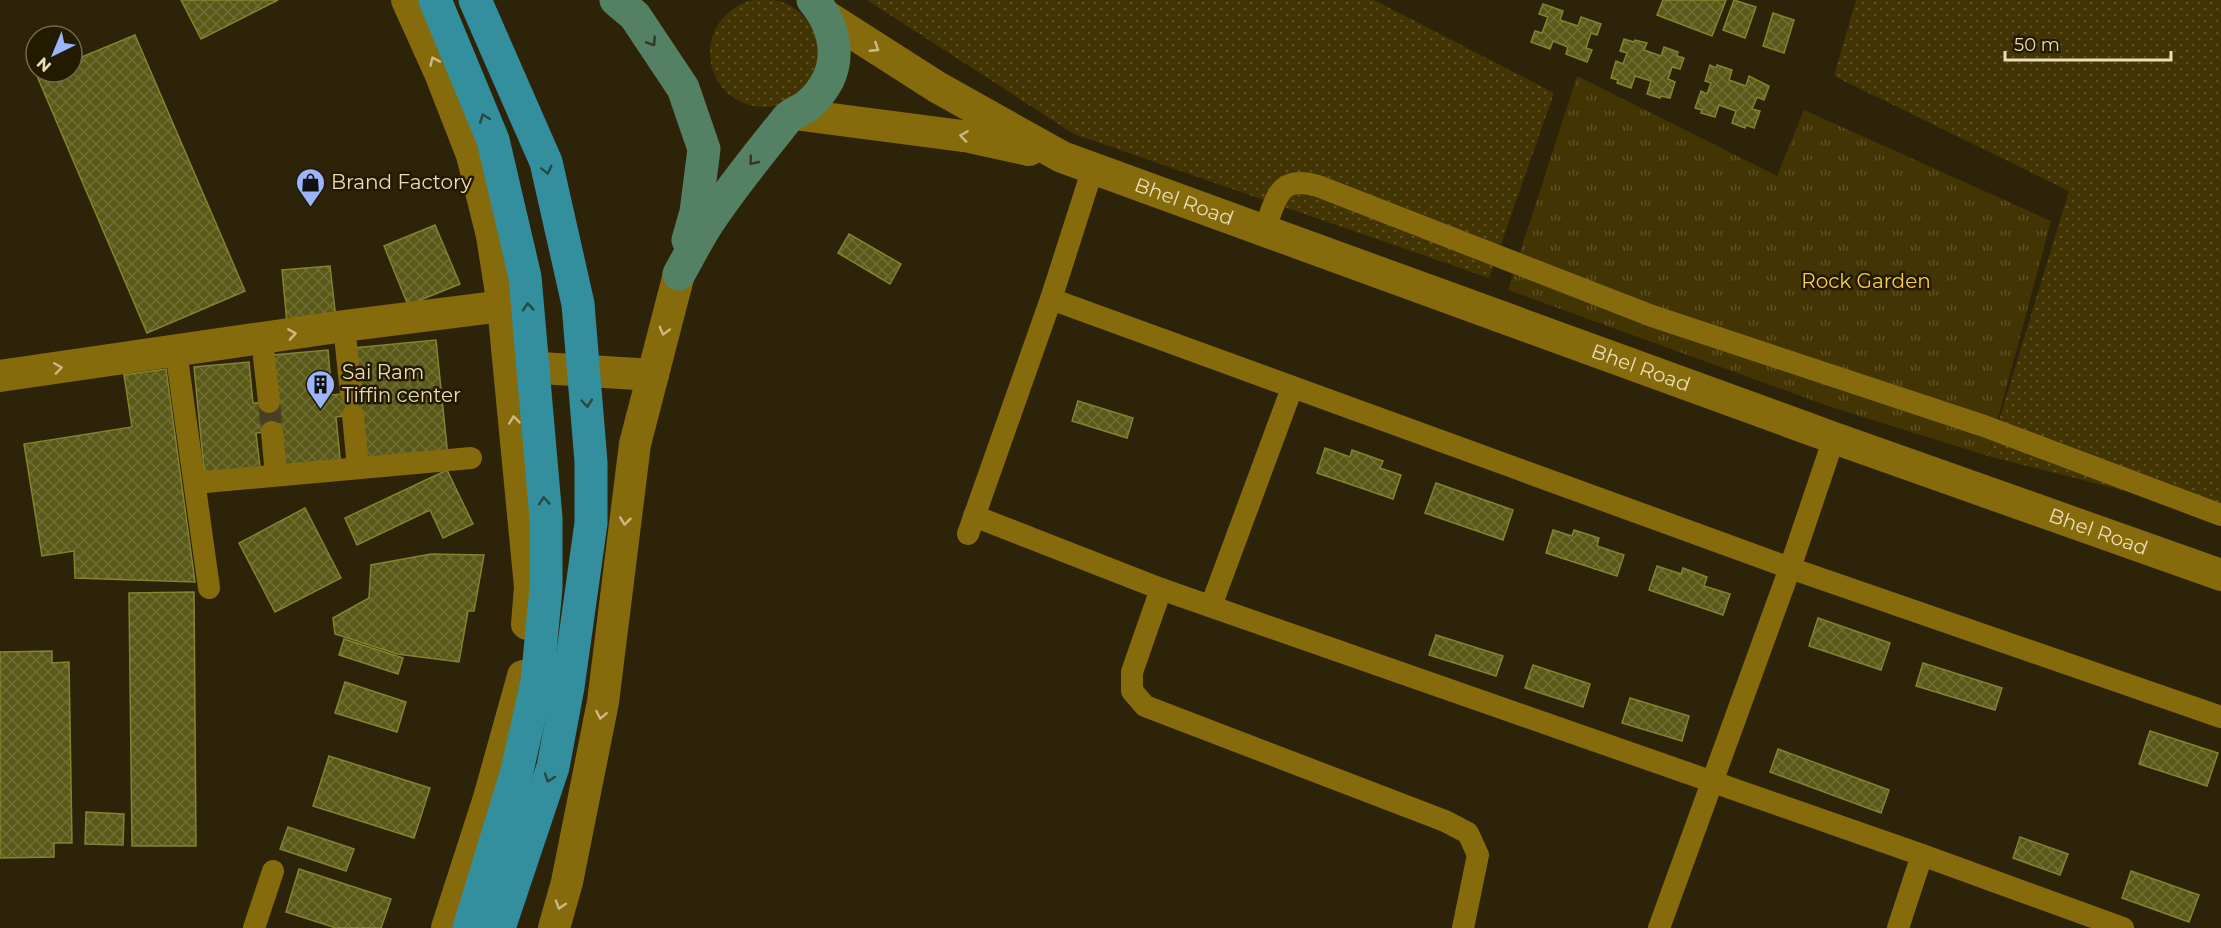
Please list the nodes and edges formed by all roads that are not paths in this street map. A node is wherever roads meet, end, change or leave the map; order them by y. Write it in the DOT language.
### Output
graph roads {
  1 [pos="407,0"];
  2 [pos="435,0"];
  3 [pos="476,0"];
  4 [pos="616,0"];
  5 [pos="821,7"];
  6 [pos="794,114"];
  7 [pos="1062,157"];
  8 [pos="1092,168"];
  9 [pos="1264,231"];
  10 [pos="680,274"];
  11 [pos="1051,299"];
  12 [pos="503,306"];
  13 [pos="344,326"];
  14 [pos="262,339"];
  15 [pos="176,351"];
  16 [pos="509,366"];
  17 [pos="653,375"];
  18 [pos="0,376"];
  19 [pos="1292,388"];
  20 [pos="269,402"];
  21 [pos="272,432"];
  22 [pos="1834,438"];
  23 [pos="471,458"];
  24 [pos="358,468"];
  25 [pos="276,475"];
  26 [pos="195,483"];
  27 [pos="2221,515"];
  28 [pos="1790,568"];
  29 [pos="2221,575"];
  30 [pos="209,588"];
  31 [pos="1161,589"];
  32 [pos="1211,606"];
  33 [pos="2221,717"];
  34 [pos="1713,781"];
  35 [pos="1922,855"];
  36 [pos="273,871"];
  37 [pos="1666,926"];
  38 [pos="254,928"];
  39 [pos="447,928"];
  40 [pos="469,928"];
  41 [pos="499,928"];
  42 [pos="554,928"];
  43 [pos="1463,928"];
  44 [pos="1898,928"];
  45 [pos="2123,928"];
  12 -- 1 [label="street, one-way"];
  40 -- 2 [label="highway, one-way"];
  3 -- 41 [label="highway, one-way"];
  4 -- 10 [label="main road, one-way"];
  5 -- 6 [label="main road"];
  5 -- 7 [label="street, one-way"];
  7 -- 6 [label="street, one-way"];
  6 -- 10 [label="main road, one-way"];
  7 -- 8 [label="street, Bhel Road"];
  8 -- 9 [label="street, Bhel Road"];
  8 -- 11 [label="street"];
  9 -- 22 [label="street, Bhel Road"];
  9 -- 27 [label="street"];
  10 -- 17 [label="street, one-way"];
  11 -- 19 [label="street"];
  11 -- 31 [label="street"];
  12 -- 13 [label="street"];
  12 -- 16 [label="street"];
  14 -- 13 [label="street, one-way"];
  13 -- 24 [label="street"];
  14 -- 15 [label="street"];
  14 -- 20 [label="street"];
  18 -- 15 [label="street, one-way"];
  15 -- 26 [label="street"];
  16 -- 17 [label="street"];
  39 -- 16 [label="street, one-way"];
  17 -- 42 [label="street, one-way"];
  19 -- 28 [label="street"];
  19 -- 32 [label="street"];
  21 -- 25 [label="street"];
  22 -- 28 [label="street"];
  22 -- 29 [label="street, Bhel Road"];
  23 -- 24 [label="street"];
  24 -- 25 [label="street"];
  25 -- 26 [label="street"];
  26 -- 30 [label="street"];
  28 -- 33 [label="street"];
  28 -- 34 [label="street"];
  31 -- 32 [label="street"];
  31 -- 43 [label="street"];
  32 -- 34 [label="street"];
  34 -- 35 [label="street"];
  34 -- 37 [label="street"];
  35 -- 44 [label="street"];
  35 -- 45 [label="street"];
  36 -- 38 [label="street"];
}
